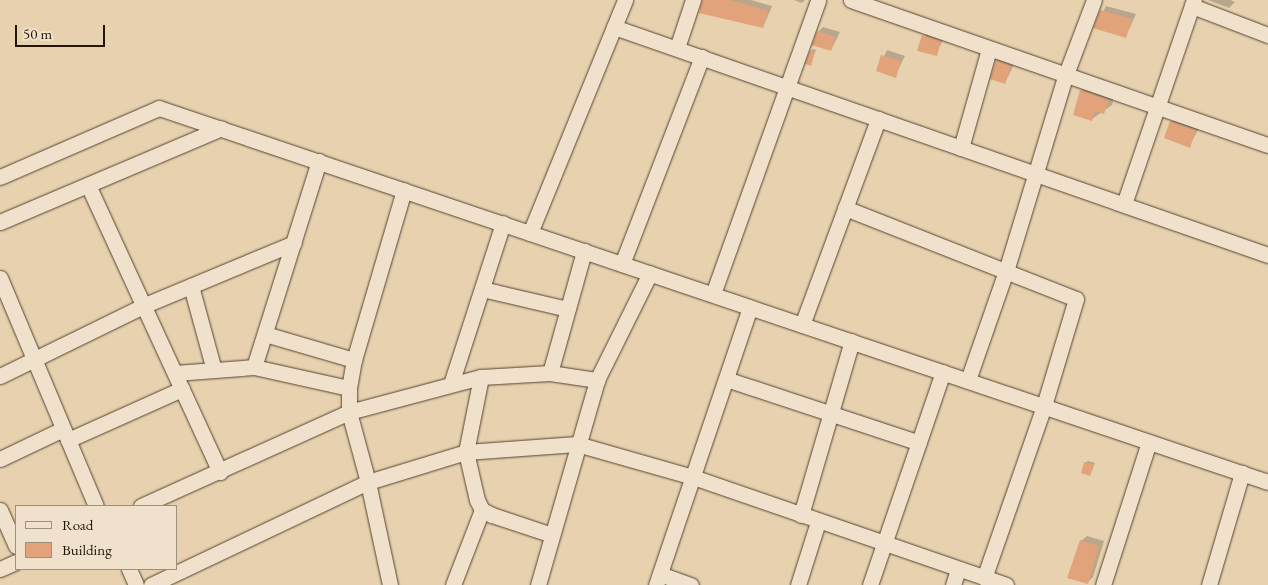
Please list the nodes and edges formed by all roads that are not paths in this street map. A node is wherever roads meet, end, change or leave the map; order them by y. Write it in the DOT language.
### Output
graph roads {
  1 [pos="625,0"];
  2 [pos="693,0"];
  3 [pos="818,0"];
  4 [pos="851,0"];
  5 [pos="1094,0"];
  6 [pos="1193,3"];
  7 [pos="614,27"];
  8 [pos="1268,35"];
  9 [pos="677,48"];
  10 [pos="989,49"];
  11 [pos="702,57"];
  12 [pos="1066,74"];
  13 [pos="788,86"];
  14 [pos="1158,106"];
  15 [pos="878,119"];
  16 [pos="221,128"];
  17 [pos="1268,145"];
  18 [pos="961,148"];
  19 [pos="319,161"];
  20 [pos="1034,175"];
  21 [pos="0,177"];
  22 [pos="88,185"];
  23 [pos="404,190"];
  24 [pos="1124,204"];
  25 [pos="845,208"];
  26 [pos="0,222"];
  27 [pos="503,224"];
  28 [pos="530,233"];
  29 [pos="294,243"];
  30 [pos="584,251"];
  31 [pos="1268,255"];
  32 [pos="622,264"];
  33 [pos="1006,271"];
  34 [pos="650,273"];
  35 [pos="0,278"];
  36 [pos="191,286"];
  37 [pos="482,289"];
  38 [pos="713,294"];
  39 [pos="145,305"];
  40 [pos="750,307"];
  41 [pos="568,309"];
  42 [pos="802,324"];
  43 [pos="265,334"];
  44 [pos="852,341"];
  45 [pos="35,360"];
  46 [pos="354,360"];
  47 [pos="254,367"];
  48 [pos="214,370"];
  49 [pos="943,372"];
  50 [pos="175,373"];
  51 [pos="550,373"];
  52 [pos="0,376"];
  53 [pos="481,377"];
  54 [pos="726,378"];
  55 [pos="597,380"];
  56 [pos="968,380"];
  57 [pos="451,384"];
  58 [pos="349,388"];
  59 [pos="182,389"];
  60 [pos="1044,406"];
  61 [pos="349,412"];
  62 [pos="832,413"];
  63 [pos="66,434"];
  64 [pos="1149,442"];
  65 [pos="919,443"];
  66 [pos="577,444"];
  67 [pos="466,452"];
  68 [pos="0,458"];
  69 [pos="220,472"];
  70 [pos="1242,473"];
  71 [pos="693,477"];
  72 [pos="368,482"];
  73 [pos="1268,482"];
  74 [pos="96,505"];
  75 [pos="144,505"];
  76 [pos="0,510"];
  77 [pos="482,510"];
  78 [pos="800,515"];
  79 [pos="818,522"];
  80 [pos="552,536"];
  81 [pos="882,543"];
  82 [pos="15,544"];
  83 [pos="15,562"];
  84 [pos="0,569"];
  85 [pos="129,570"];
  86 [pos="958,570"];
  87 [pos="984,578"];
  88 [pos="658,580"];
  89 [pos="386,584"];
  90 [pos="136,585"];
  91 [pos="151,585"];
  92 [pos="453,585"];
  93 [pos="538,585"];
  94 [pos="691,585"];
  95 [pos="798,585"];
  96 [pos="870,585"];
  97 [pos="953,585"];
  98 [pos="1006,585"];
  99 [pos="1103,585"];
  100 [pos="1209,585"];
  1 -- 7 [label="street"];
  2 -- 9 [label="street"];
  3 -- 13 [label="street"];
  4 -- 10 [label="street"];
  5 -- 12 [label="street"];
  6 -- 8 [label="street"];
  6 -- 14 [label="street"];
  7 -- 9 [label="street"];
  7 -- 28 [label="street"];
  9 -- 11 [label="street"];
  10 -- 12 [label="street"];
  10 -- 18 [label="street"];
  11 -- 13 [label="street"];
  11 -- 32 [label="street"];
  12 -- 14 [label="street"];
  12 -- 20 [label="street"];
  13 -- 15 [label="street"];
  13 -- 38 [label="street"];
  14 -- 17 [label="street"];
  14 -- 24 [label="street"];
  15 -- 18 [label="street"];
  15 -- 25 [label="street"];
  16 -- 19 [label="street"];
  16 -- 21 [label="street"];
  16 -- 22 [label="street"];
  18 -- 20 [label="street"];
  19 -- 23 [label="street"];
  19 -- 29 [label="street"];
  20 -- 24 [label="street"];
  20 -- 33 [label="street"];
  22 -- 26 [label="street"];
  22 -- 39 [label="street"];
  23 -- 27 [label="street"];
  23 -- 46 [label="street"];
  24 -- 31 [label="street"];
  25 -- 33 [label="street"];
  25 -- 42 [label="street"];
  27 -- 28 [label="street"];
  27 -- 37 [label="street"];
  28 -- 30 [label="street"];
  29 -- 36 [label="street"];
  29 -- 43 [label="street"];
  30 -- 32 [label="street"];
  30 -- 41 [label="street"];
  32 -- 34 [label="street"];
  33 -- 56 [label="street"];
  33 -- 60 [label="street"];
  34 -- 38 [label="street"];
  34 -- 55 [label="street"];
  35 -- 45 [label="street"];
  36 -- 39 [label="street"];
  36 -- 48 [label="street"];
  37 -- 41 [label="street"];
  37 -- 57 [label="street"];
  38 -- 40 [label="street"];
  39 -- 45 [label="street"];
  39 -- 50 [label="street"];
  40 -- 42 [label="street"];
  40 -- 54 [label="street"];
  41 -- 51 [label="street"];
  42 -- 44 [label="street"];
  43 -- 46 [label="street"];
  43 -- 47 [label="street"];
  44 -- 49 [label="street"];
  44 -- 62 [label="street"];
  45 -- 52 [label="street"];
  45 -- 63 [label="street"];
  46 -- 58 [label="street"];
  47 -- 48 [label="street"];
  47 -- 58 [label="street"];
  48 -- 50 [label="street"];
  49 -- 56 [label="street"];
  49 -- 65 [label="street"];
  50 -- 59 [label="street"];
  51 -- 53 [label="street"];
  51 -- 55 [label="street"];
  53 -- 57 [label="street"];
  53 -- 67 [label="street"];
  54 -- 62 [label="street"];
  54 -- 71 [label="street"];
  55 -- 66 [label="street"];
  56 -- 60 [label="street"];
  57 -- 61 [label="street"];
  58 -- 61 [label="street"];
  59 -- 63 [label="street"];
  59 -- 69 [label="street"];
  60 -- 64 [label="street"];
  60 -- 87 [label="street"];
  61 -- 69 [label="street"];
  61 -- 72 [label="street"];
  62 -- 65 [label="street"];
  62 -- 78 [label="street"];
  63 -- 68 [label="street"];
  63 -- 74 [label="street"];
  64 -- 70 [label="street"];
  64 -- 99 [label="street"];
  65 -- 81 [label="street"];
  66 -- 67 [label="street"];
  66 -- 71 [label="street"];
  66 -- 80 [label="street"];
  67 -- 72 [label="street"];
  67 -- 77 [label="street"];
  69 -- 75 [label="street"];
  70 -- 73 [label="street"];
  70 -- 100 [label="street"];
  71 -- 78 [label="street"];
  71 -- 88 [label="street"];
  72 -- 89 [label="street"];
  72 -- 91 [label="street"];
  76 -- 82 [label="street"];
  77 -- 80 [label="street"];
  77 -- 92 [label="street"];
  78 -- 79 [label="street"];
  79 -- 81 [label="street"];
  79 -- 95 [label="street"];
  80 -- 93 [label="street"];
  81 -- 86 [label="street"];
  81 -- 96 [label="street"];
  83 -- 84 [label="street"];
  85 -- 90 [label="street"];
  86 -- 87 [label="street"];
  86 -- 97 [label="street"];
  87 -- 98 [label="street"];
  88 -- 94 [label="street"];
}
